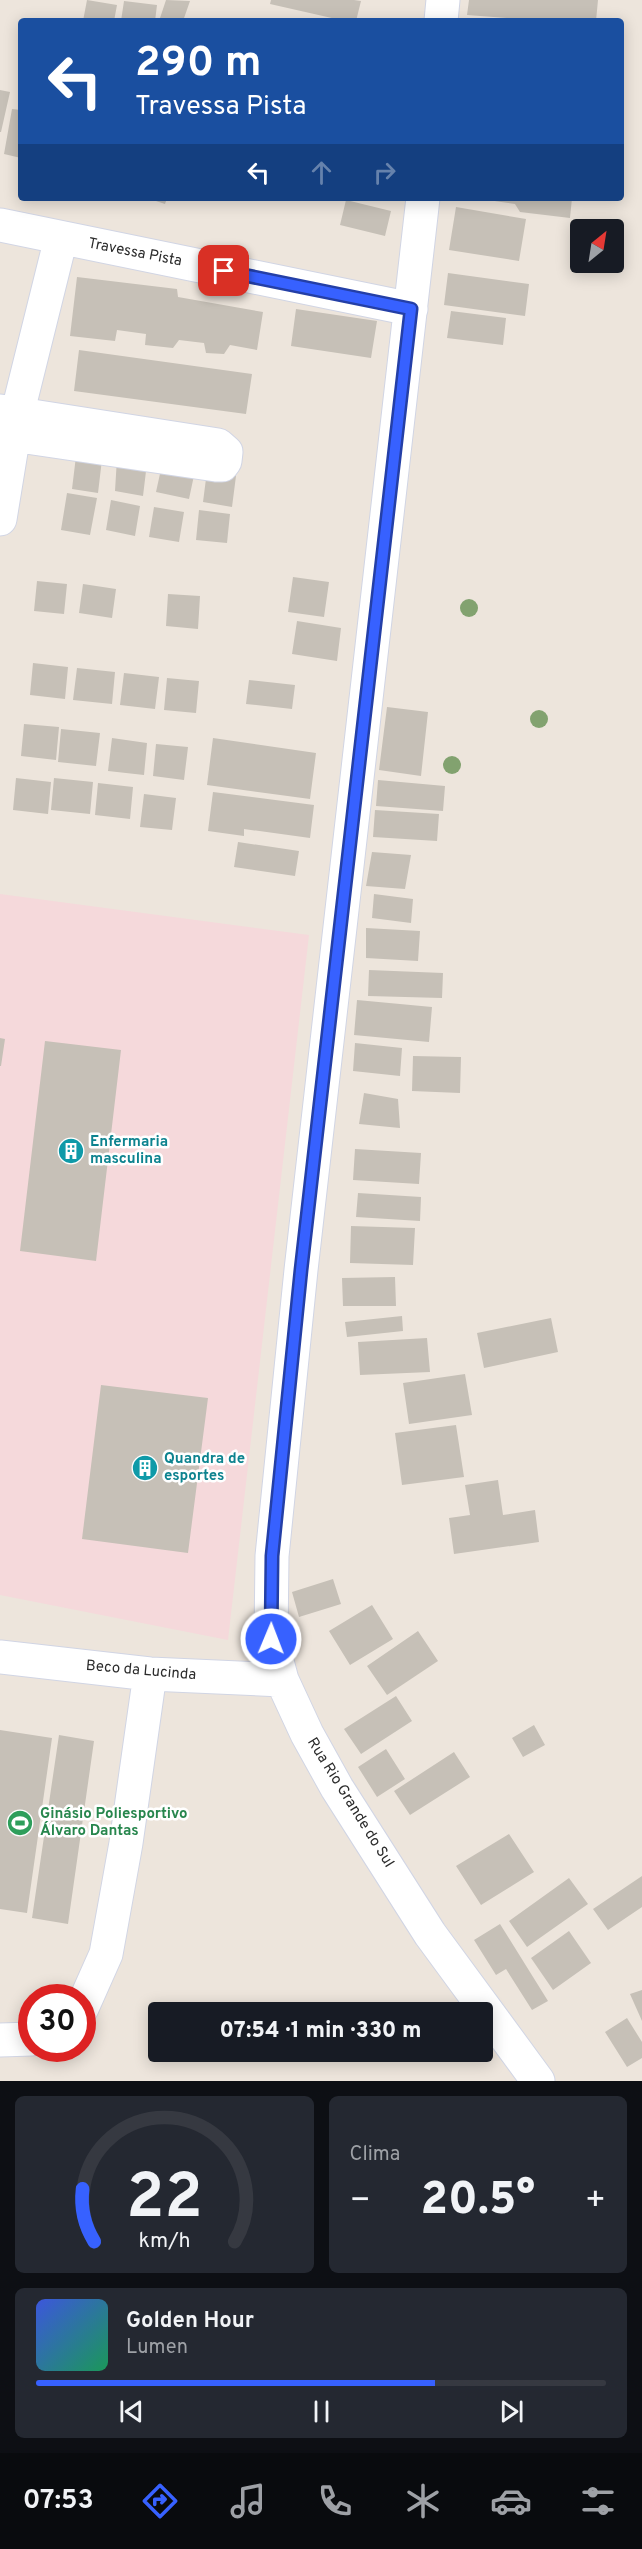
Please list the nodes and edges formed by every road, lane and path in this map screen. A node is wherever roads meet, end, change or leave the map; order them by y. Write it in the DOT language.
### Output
graph roads {
  1 [pos="443,0"];
  2 [pos="441,18"];
  3 [pos="423,201"];
  4 [pos="0,225"];
  5 [pos="60,238"];
  6 [pos="411,309"];
  7 [pos="8,423"];
  8 [pos="0,519"];
  9 [pos="0,1657"];
  10 [pos="150,1674"];
  11 [pos="282,1680"];
  12 [pos="93,1984"];
  13 [pos="18,2039"];
  14 [pos="0,2040"];
  15 [pos="538,2081"];
  1 -- 2 [label="street"];
  3 -- 6 [label="street, Rua Rio Grande do Sul"];
  4 -- 5 [label="street, Travessa Pista"];
  5 -- 6 [label="street, Travessa Pista"];
  5 -- 7 [label="street"];
  6 -- 11 [label="street, Rua Rio Grande do Sul"];
  7 -- 7 [label="street"];
  7 -- 8 [label="street"];
  9 -- 10 [label="street, Beco da Lucinda"];
  10 -- 11 [label="street, Beco da Lucinda"];
  10 -- 12 [label="street"];
  11 -- 15 [label="street, Rua Rio Grande do Sul"];
  13 -- 14 [label="street"];
}
